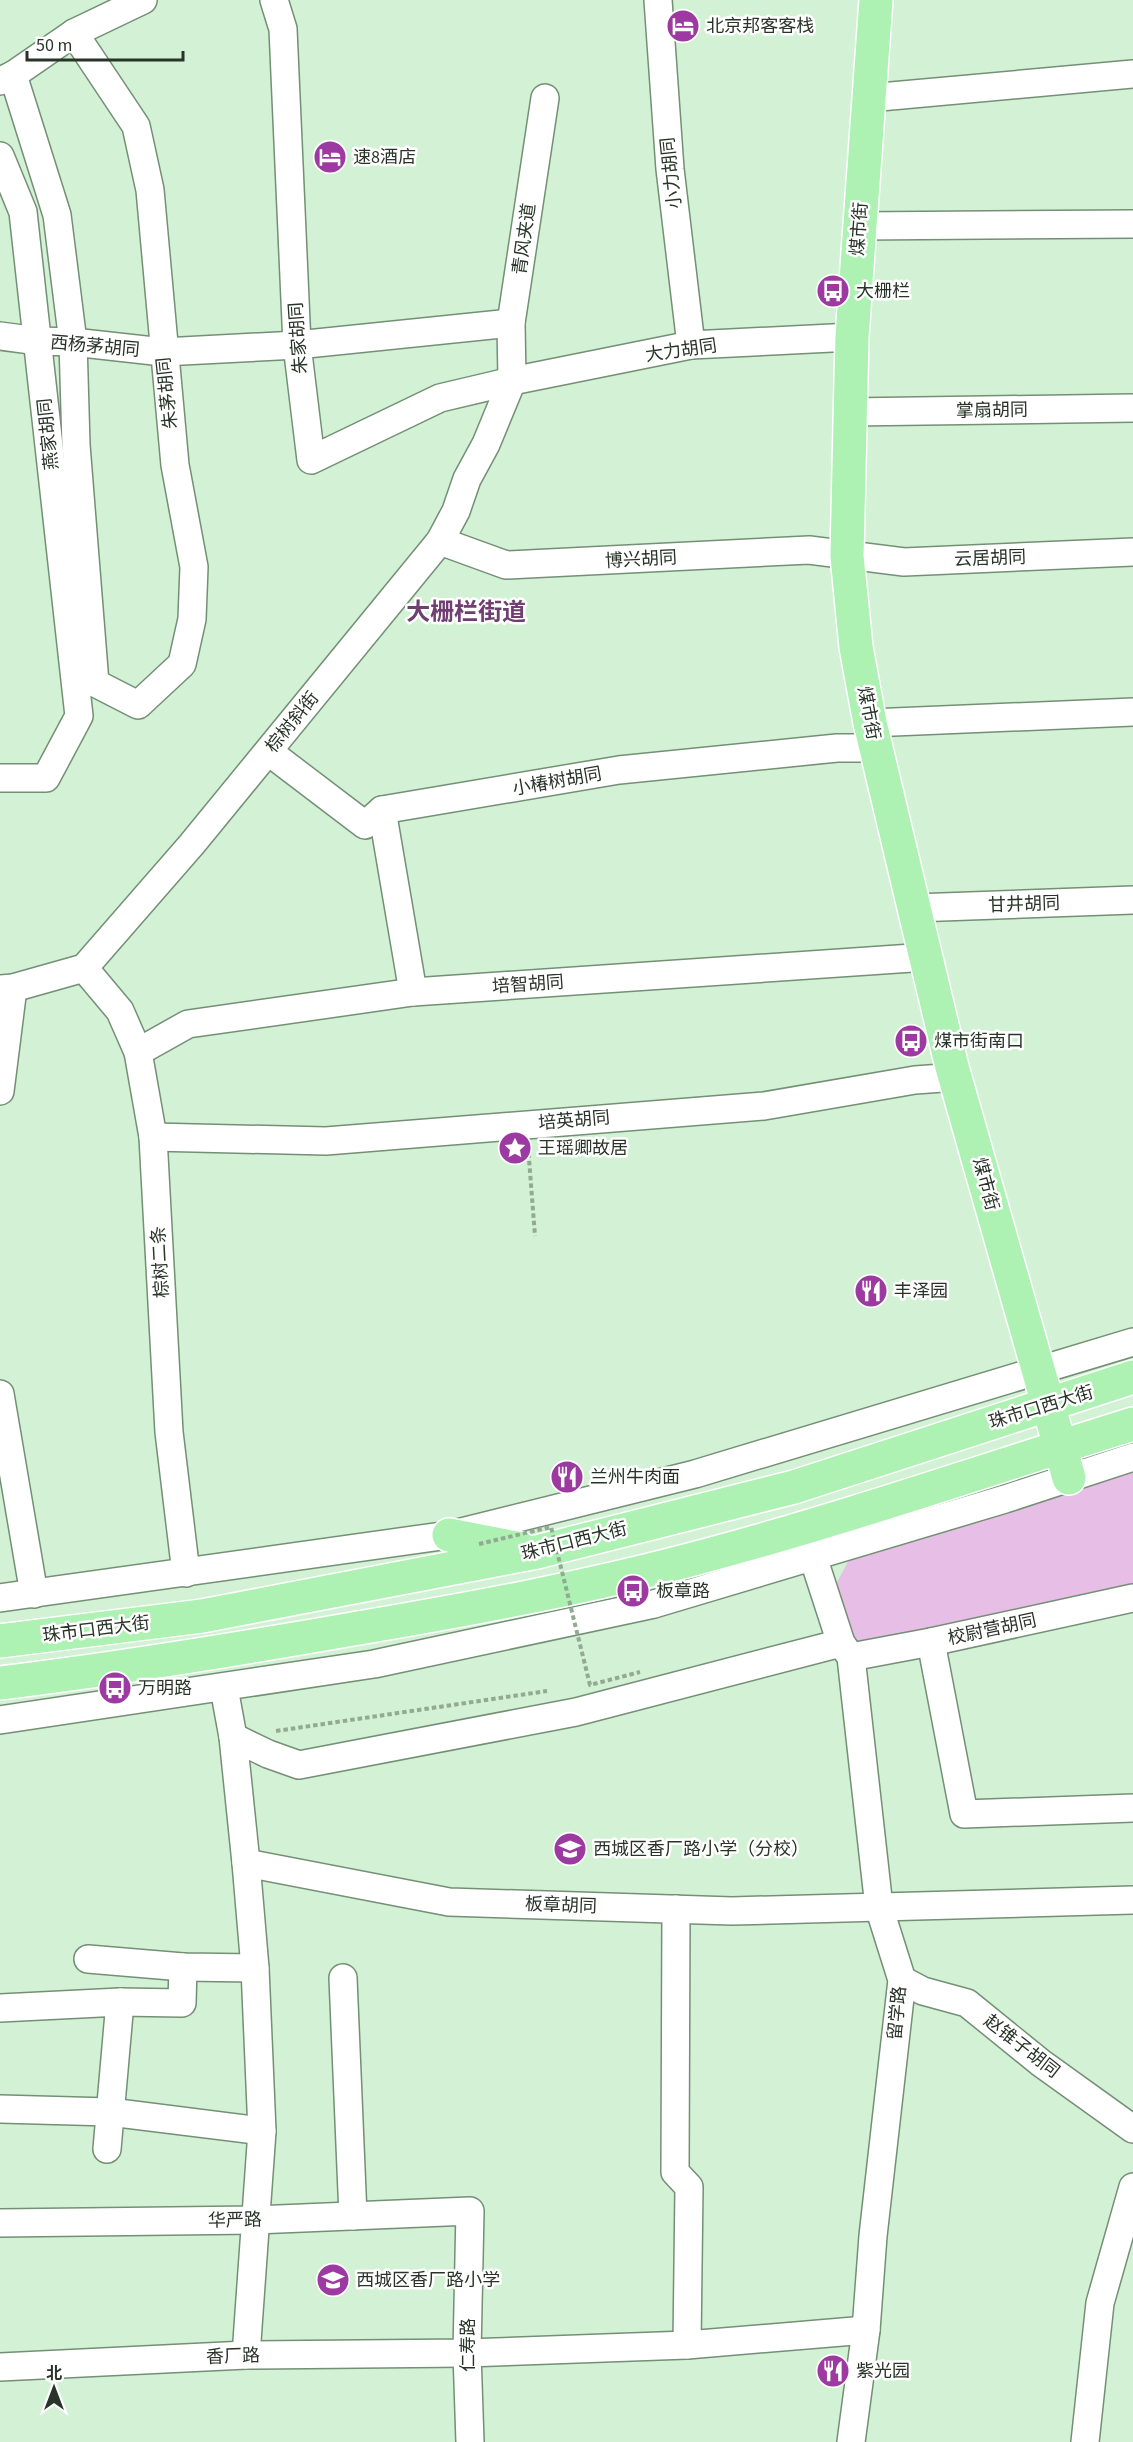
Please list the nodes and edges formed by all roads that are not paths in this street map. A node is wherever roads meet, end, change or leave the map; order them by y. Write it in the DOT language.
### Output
graph roads {
  1 [pos="143,0"];
  2 [pos="274,0"];
  3 [pos="658,0"];
  4 [pos="876,0"];
  5 [pos="74,33"];
  6 [pos="1133,74"];
  7 [pos="6,78"];
  8 [pos="545,98"];
  9 [pos="869,98"];
  10 [pos="0,156"];
  11 [pos="1133,224"];
  12 [pos="859,226"];
  13 [pos="511,323"];
  14 [pos="0,336"];
  15 [pos="852,337"];
  16 [pos="38,341"];
  17 [pos="73,342"];
  18 [pos="297,345"];
  19 [pos="691,345"];
  20 [pos="163,351"];
  21 [pos="512,381"];
  22 [pos="1133,408"];
  23 [pos="850,412"];
  24 [pos="440,541"];
  25 [pos="1133,552"];
  26 [pos="847,556"];
  27 [pos="1133,712"];
  28 [pos="873,736"];
  29 [pos="269,752"];
  30 [pos="0,778"];
  31 [pos="382,810"];
  32 [pos="1133,900"];
  33 [pos="914,908"];
  34 [pos="927,957"];
  35 [pos="84,968"];
  36 [pos="6,989"];
  37 [pos="413,992"];
  38 [pos="138,1052"];
  39 [pos="957,1077"];
  40 [pos="0,1091"];
  41 [pos="153,1137"];
  42 [pos="1133,1342"];
  43 [pos="1038,1370"];
  44 [pos="1133,1377"];
  45 [pos="0,1394"];
  46 [pos="1048,1405"];
  47 [pos="1133,1424"];
  48 [pos="1060,1447"];
  49 [pos="1133,1457"];
  50 [pos="1069,1478"];
  51 [pos="464,1539"];
  52 [pos="537,1552"];
  53 [pos="813,1557"];
  54 [pos="186,1573"];
  55 [pos="34,1594"];
  56 [pos="0,1598"];
  57 [pos="1133,1598"];
  58 [pos="0,1641"];
  59 [pos="931,1642"];
  60 [pos="846,1650"];
  61 [pos="0,1683"];
  62 [pos="224,1688"];
  63 [pos="0,1720"];
  64 [pos="233,1737"];
  65 [pos="1133,1808"];
  66 [pos="246,1863"];
  67 [pos="1133,1900"];
  68 [pos="879,1907"];
  69 [pos="676,1909"];
  70 [pos="88,1959"];
  71 [pos="183,1967"];
  72 [pos="255,1968"];
  73 [pos="343,1978"];
  74 [pos="902,1980"];
  75 [pos="120,2002"];
  76 [pos="0,2007"];
  77 [pos="0,2109"];
  78 [pos="111,2112"];
  79 [pos="1133,2129"];
  80 [pos="262,2132"];
  81 [pos="107,2149"];
  82 [pos="1133,2187"];
  83 [pos="470,2211"];
  84 [pos="353,2216"];
  85 [pos="255,2220"];
  86 [pos="0,2223"];
  87 [pos="866,2330"];
  88 [pos="687,2345"];
  89 [pos="467,2353"];
  90 [pos="246,2355"];
  91 [pos="0,2367"];
  92 [pos="470,2442"];
  93 [pos="851,2442"];
  94 [pos="1085,2442"];
  1 -- 5 [label="street"];
  2 -- 18 [label="street, 朱家胡同"];
  3 -- 19 [label="street, 小力胡同"];
  4 -- 9 [label="main road, 煤市街"];
  5 -- 7 [label="street"];
  5 -- 20 [label="street, 朱茅胡同"];
  6 -- 9 [label="street"];
  7 -- 17 [label="street"];
  8 -- 13 [label="street, 青风夹道"];
  9 -- 12 [label="main road, 煤市街"];
  10 -- 16 [label="street, 燕家胡同"];
  11 -- 12 [label="street"];
  12 -- 15 [label="main road, 煤市街"];
  13 -- 18 [label="street, 西杨茅胡同"];
  13 -- 21 [label="street, 青风夹道"];
  14 -- 16 [label="street, 西杨茅胡同"];
  15 -- 19 [label="street, 大力胡同"];
  15 -- 23 [label="main road, 煤市街"];
  16 -- 17 [label="street, 西杨茅胡同"];
  16 -- 30 [label="street, 燕家胡同"];
  17 -- 20 [label="street, 西杨茅胡同"];
  17 -- 20 [label="street, 朱茅胡同"];
  18 -- 20 [label="street, 西杨茅胡同"];
  18 -- 21 [label="street, 朱家胡同"];
  19 -- 21 [label="street, 大力胡同"];
  21 -- 24 [label="street, 棕树斜街"];
  22 -- 23 [label="street, 掌扇胡同"];
  23 -- 26 [label="main road, 煤市街"];
  24 -- 26 [label="street, 博兴胡同"];
  24 -- 29 [label="street, 棕树斜街"];
  25 -- 26 [label="street, 云居胡同"];
  26 -- 28 [label="main road, 煤市街"];
  27 -- 28 [label="street, 小椿树胡同"];
  28 -- 31 [label="street, 小椿树胡同"];
  28 -- 33 [label="main road, 煤市街"];
  29 -- 31 [label="street, 小椿树胡同"];
  29 -- 35 [label="street, 棕树斜街"];
  31 -- 37 [label="street"];
  32 -- 33 [label="street, 甘井胡同"];
  33 -- 34 [label="main road, 煤市街"];
  34 -- 37 [label="street, 培智胡同"];
  34 -- 39 [label="main road, 煤市街"];
  35 -- 36 [label="street"];
  35 -- 38 [label="street, 棕树二条"];
  36 -- 40 [label="street"];
  37 -- 38 [label="street, 培智胡同"];
  38 -- 41 [label="street, 棕树二条"];
  39 -- 41 [label="street, 培英胡同"];
  39 -- 43 [label="main road, 煤市街"];
  41 -- 54 [label="street, 棕树二条"];
  42 -- 43 [label="street, 珠市口西大街"];
  43 -- 46 [label="main road, 煤市街"];
  43 -- 51 [label="street, 珠市口西大街"];
  44 -- 46 [label="main road, 珠市口西大街"];
  45 -- 55 [label="street"];
  46 -- 48 [label="main road, 煤市街"];
  46 -- 52 [label="main road, 珠市口西大街"];
  47 -- 48 [label="main road"];
  48 -- 50 [label="main road, 煤市街"];
  48 -- 61 [label="main road"];
  49 -- 50 [label="street"];
  50 -- 53 [label="street"];
  51 -- 52 [label="main road"];
  51 -- 54 [label="street, 珠市口西大街"];
  52 -- 58 [label="main road, 珠市口西大街"];
  53 -- 60 [label="street, 留学路"];
  53 -- 62 [label="street"];
  54 -- 55 [label="street, 珠市口西大街"];
  55 -- 56 [label="street, 珠市口西大街"];
  57 -- 59 [label="street, 校尉营胡同"];
  59 -- 60 [label="street, 校尉营胡同"];
  59 -- 65 [label="street"];
  60 -- 64 [label="street, 校尉营胡同"];
  60 -- 68 [label="street, 留学路"];
  62 -- 63 [label="street"];
  62 -- 64 [label="street"];
  64 -- 66 [label="street"];
  66 -- 69 [label="street, 板章胡同"];
  66 -- 72 [label="street"];
  67 -- 68 [label="street, 板章胡同"];
  68 -- 69 [label="street, 板章胡同"];
  68 -- 74 [label="street, 留学路"];
  69 -- 88 [label="street"];
  70 -- 71 [label="street"];
  71 -- 72 [label="street"];
  71 -- 75 [label="street"];
  72 -- 80 [label="street"];
  73 -- 84 [label="street"];
  74 -- 79 [label="street, 赵锥子胡同"];
  74 -- 87 [label="street, 留学路"];
  75 -- 76 [label="street"];
  75 -- 78 [label="street"];
  77 -- 78 [label="street"];
  78 -- 80 [label="street"];
  78 -- 81 [label="street"];
  80 -- 85 [label="street"];
  82 -- 94 [label="street"];
  83 -- 84 [label="street, 华严路"];
  83 -- 89 [label="street, 仁寿路"];
  84 -- 85 [label="street, 华严路"];
  85 -- 86 [label="street, 华严路"];
  85 -- 90 [label="street"];
  87 -- 88 [label="street, 香厂路"];
  87 -- 93 [label="street, 留学路"];
  88 -- 89 [label="street, 香厂路"];
  89 -- 90 [label="street, 香厂路"];
  89 -- 92 [label="street, 仁寿路"];
  90 -- 91 [label="street, 香厂路"];
}
